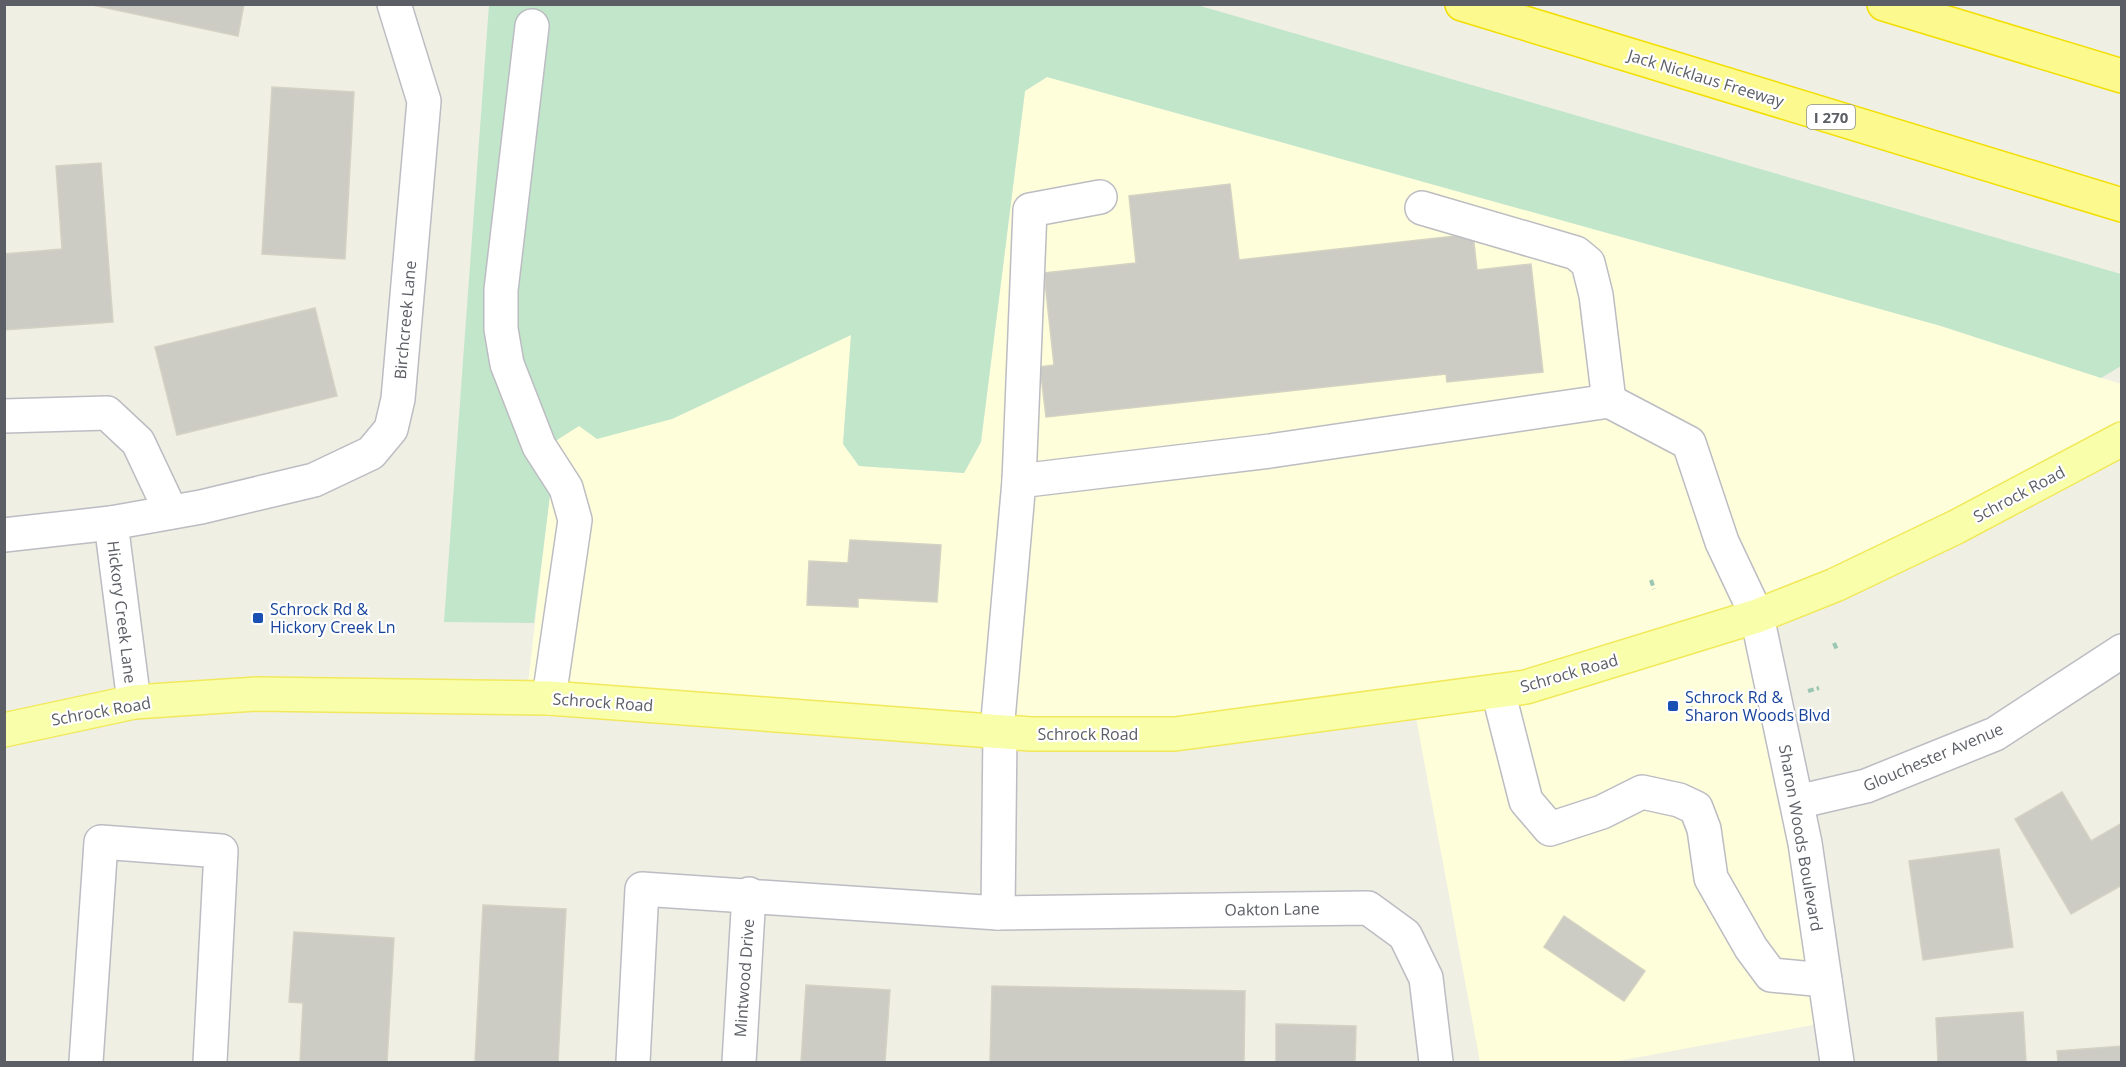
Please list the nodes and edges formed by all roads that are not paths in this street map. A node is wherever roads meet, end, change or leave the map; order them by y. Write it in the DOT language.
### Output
graph roads {
  1 [pos="394,4"];
  2 [pos="1462,4"];
  3 [pos="1884,4"];
  4 [pos="532,26"];
  5 [pos="2121,76"];
  6 [pos="1100,198"];
  7 [pos="2121,205"];
  8 [pos="1422,208"];
  9 [pos="1609,401"];
  10 [pos="4,416"];
  11 [pos="2121,439"];
  12 [pos="1019,481"];
  13 [pos="186,510"];
  14 [pos="111,523"];
  15 [pos="4,535"];
  16 [pos="1757,616"];
  17 [pos="2121,651"];
  18 [pos="1498,691"];
  19 [pos="549,698"];
  20 [pos="134,702"];
  21 [pos="4,730"];
  22 [pos="998,731"];
  23 [pos="1797,802"];
  24 [pos="749,894"];
  25 [pos="998,913"];
  26 [pos="1825,980"];
  27 [pos="86,1062"];
  28 [pos="210,1062"];
  29 [pos="633,1062"];
  30 [pos="739,1062"];
  31 [pos="1436,1062"];
  32 [pos="1837,1062"];
  1 -- 13 [label="street, Birchcreek Lane"];
  2 -- 7 [label="highway, Jack Nicklaus Freeway / I 270"];
  3 -- 5 [label="highway"];
  4 -- 19 [label="street"];
  6 -- 12 [label="street"];
  8 -- 9 [label="street"];
  9 -- 12 [label="street"];
  9 -- 16 [label="street, Sharon Woods Boulevard"];
  10 -- 13 [label="street"];
  11 -- 16 [label="main road, Schrock Road"];
  12 -- 22 [label="street"];
  13 -- 14 [label="street, Hickory Creek Lane"];
  14 -- 15 [label="street, Hickory Creek Lane"];
  14 -- 20 [label="street, Hickory Creek Lane"];
  16 -- 18 [label="main road, Schrock Road"];
  16 -- 23 [label="street, Sharon Woods Boulevard"];
  17 -- 23 [label="street, Glouchester Avenue"];
  18 -- 22 [label="main road, Schrock Road"];
  18 -- 26 [label="street"];
  19 -- 20 [label="main road, Schrock Road"];
  19 -- 22 [label="main road, Schrock Road"];
  20 -- 21 [label="main road, Schrock Road"];
  22 -- 25 [label="street"];
  23 -- 26 [label="street, Sharon Woods Boulevard"];
  24 -- 25 [label="street, Oakton Lane"];
  24 -- 29 [label="street, Oakton Lane"];
  24 -- 30 [label="street, Mintwood Drive"];
  25 -- 31 [label="street, Oakton Lane"];
  26 -- 32 [label="street, Sharon Woods Boulevard"];
  27 -- 28 [label="street"];
}
